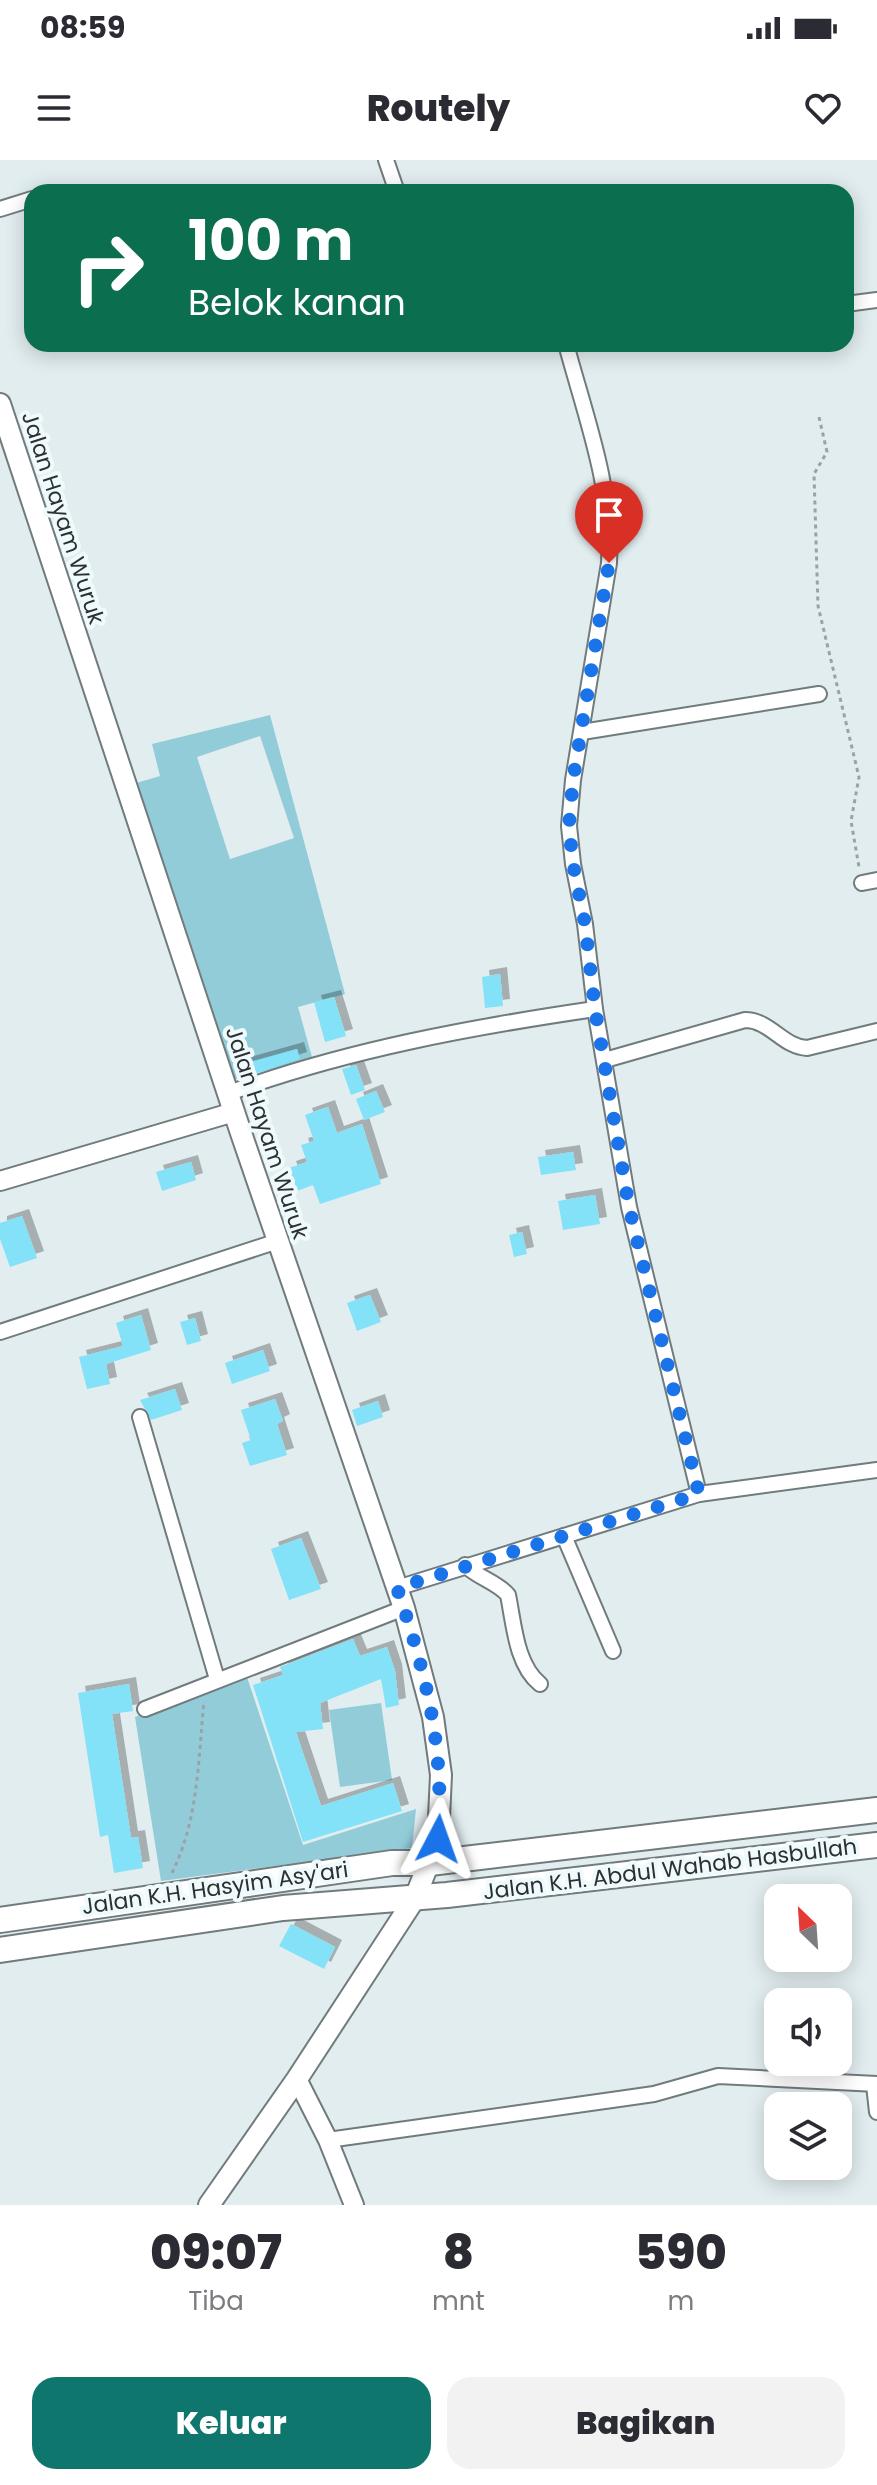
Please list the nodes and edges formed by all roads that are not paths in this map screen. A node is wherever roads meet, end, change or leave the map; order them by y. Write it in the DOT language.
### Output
graph roads {
  1 [pos="386,160"];
  2 [pos="394,184"];
  3 [pos="24,202"];
  4 [pos="0,209"];
  5 [pos="877,300"];
  6 [pos="854,303"];
  7 [pos="568,352"];
  8 [pos="0,404"];
  9 [pos="819,694"];
  10 [pos="582,732"];
  11 [pos="595,1009"];
  12 [pos="877,1031"];
  13 [pos="605,1060"];
  14 [pos="232,1103"];
  15 [pos="0,1181"];
  16 [pos="278,1241"];
  17 [pos="0,1332"];
  18 [pos="140,1417"];
  19 [pos="877,1470"];
  20 [pos="699,1494"];
  21 [pos="564,1536"];
  22 [pos="465,1565"];
  23 [pos="397,1588"];
  24 [pos="404,1608"];
  25 [pos="613,1651"];
  26 [pos="217,1679"];
  27 [pos="540,1684"];
  28 [pos="145,1709"];
  29 [pos="877,1810"];
  30 [pos="877,1845"];
  31 [pos="422,1881"];
  32 [pos="0,1920"];
  33 [pos="0,1950"];
  34 [pos="297,2079"];
  35 [pos="875,2084"];
  36 [pos="877,2112"];
  37 [pos="328,2140"];
  38 [pos="209,2205"];
  39 [pos="354,2205"];
  1 -- 2 [label="street"];
  3 -- 4 [label="street"];
  5 -- 6 [label="street"];
  7 -- 10 [label="street"];
  8 -- 14 [label="main road, Jalan Hayam Wuruk"];
  9 -- 10 [label="street"];
  10 -- 11 [label="street"];
  11 -- 13 [label="street"];
  11 -- 14 [label="street"];
  12 -- 13 [label="street"];
  13 -- 20 [label="street"];
  14 -- 15 [label="street"];
  14 -- 16 [label="main road, Jalan Hayam Wuruk"];
  16 -- 17 [label="street"];
  16 -- 23 [label="main road, Jalan Hayam Wuruk"];
  18 -- 26 [label="street"];
  19 -- 20 [label="street"];
  20 -- 21 [label="street"];
  21 -- 22 [label="street"];
  21 -- 25 [label="street"];
  22 -- 23 [label="street"];
  22 -- 27 [label="street"];
  23 -- 24 [label="main road, Jalan Hayam Wuruk"];
  24 -- 26 [label="street"];
  24 -- 31 [label="main road, Jalan Hayam Wuruk"];
  26 -- 28 [label="street"];
  29 -- 31 [label="highway, Jalan K.H. Abdul Wahab Hasbullah"];
  30 -- 31 [label="highway, Jalan K.H. Abdul Wahab Hasbullah"];
  31 -- 32 [label="highway, Jalan K.H. Hasyim Asy'ari"];
  31 -- 33 [label="highway, Jalan K.H. Hasyim Asy'ari"];
  31 -- 34 [label="main road"];
  34 -- 37 [label="street"];
  34 -- 38 [label="main road"];
  35 -- 36 [label="street"];
  35 -- 37 [label="street"];
  37 -- 39 [label="street"];
}
